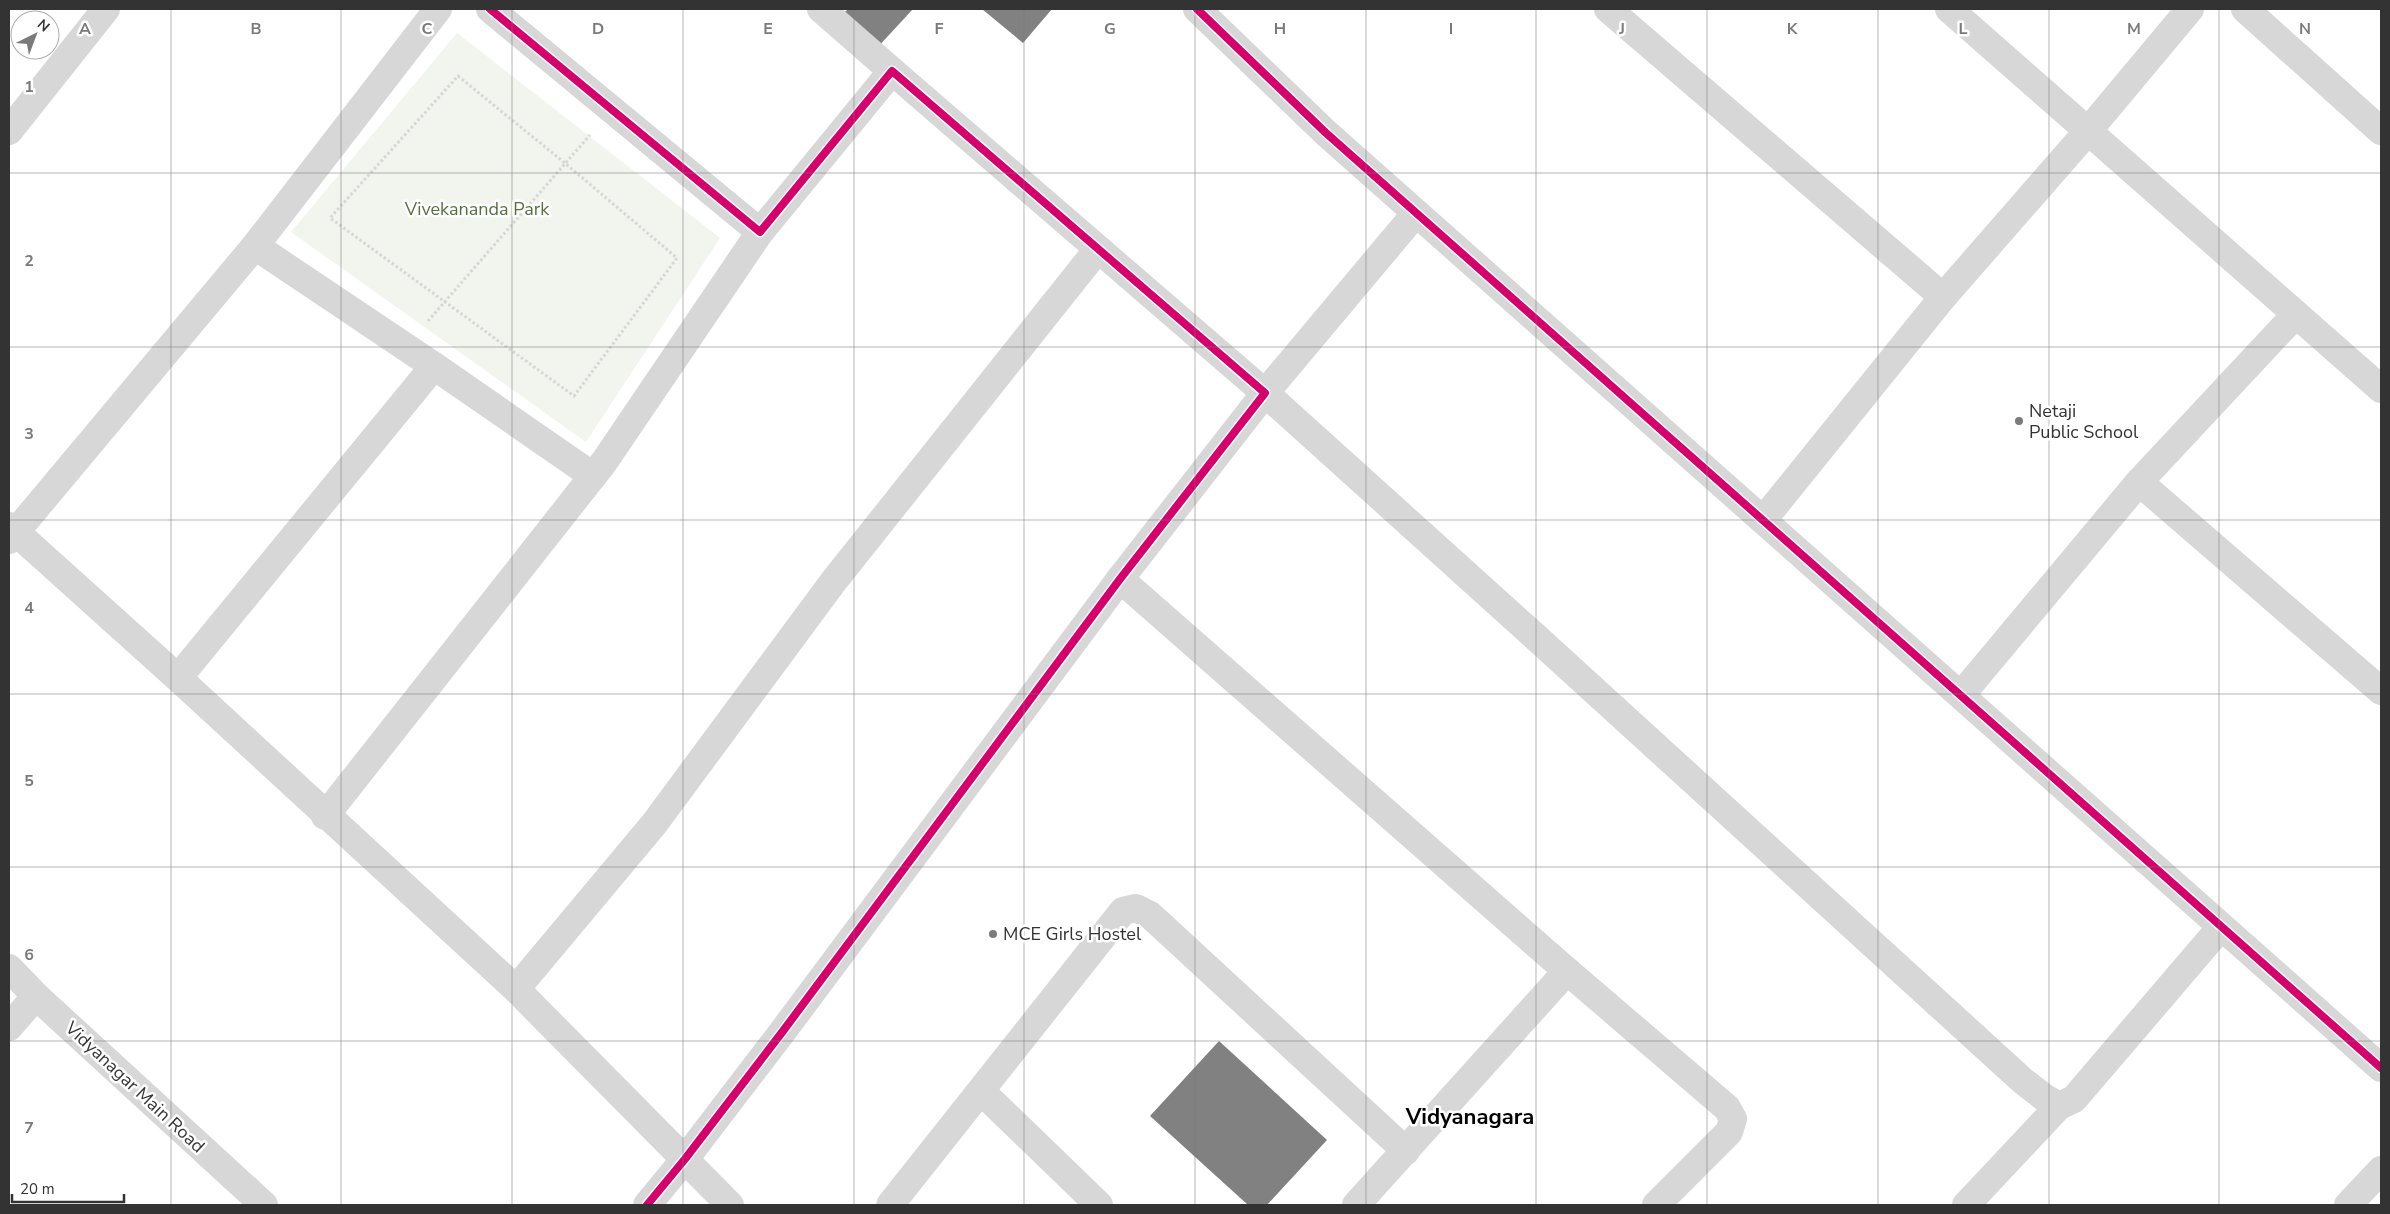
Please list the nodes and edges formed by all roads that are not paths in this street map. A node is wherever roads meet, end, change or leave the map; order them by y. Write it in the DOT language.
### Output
graph roads {
  1 [pos="106,9"];
  2 [pos="438,9"];
  3 [pos="490,9"];
  4 [pos="821,9"];
  5 [pos="1196,9"];
  6 [pos="1608,9"];
  7 [pos="1950,9"];
  8 [pos="2190,9"];
  9 [pos="2244,9"];
  10 [pos="892,71"];
  11 [pos="9,131"];
  12 [pos="2088,131"];
  13 [pos="2381,131"];
  14 [pos="1416,213"];
  15 [pos="760,232"];
  16 [pos="255,246"];
  17 [pos="1098,249"];
  18 [pos="1943,297"];
  19 [pos="2296,314"];
  20 [pos="434,366"];
  21 [pos="2381,389"];
  22 [pos="1265,393"];
  23 [pos="593,476"];
  24 [pos="2139,482"];
  25 [pos="1763,520"];
  26 [pos="11,533"];
  27 [pos="1120,578"];
  28 [pos="178,678"];
  29 [pos="2381,691"];
  30 [pos="1960,695"];
  31 [pos="325,816"];
  32 [pos="2221,927"];
  33 [pos="9,968"];
  34 [pos="1567,971"];
  35 [pos="516,989"];
  36 [pos="36,996"];
  37 [pos="9,1027"];
  38 [pos="2381,1068"];
  39 [pos="981,1091"];
  40 [pos="2059,1106"];
  41 [pos="1406,1151"];
  42 [pos="685,1159"];
  43 [pos="2381,1170"];
  44 [pos="264,1205"];
  45 [pos="647,1205"];
  46 [pos="730,1205"];
  47 [pos="890,1205"];
  48 [pos="1099,1205"];
  49 [pos="1356,1205"];
  50 [pos="1656,1205"];
  51 [pos="1966,1205"];
  52 [pos="2348,1205"];
  1 -- 11 [label="street"];
  2 -- 16 [label="street"];
  3 -- 15 [label="street"];
  4 -- 10 [label="street"];
  5 -- 14 [label="street"];
  6 -- 18 [label="street"];
  7 -- 12 [label="street"];
  8 -- 12 [label="street"];
  9 -- 13 [label="street"];
  10 -- 15 [label="street"];
  10 -- 17 [label="street"];
  12 -- 18 [label="street"];
  12 -- 19 [label="street"];
  14 -- 22 [label="street"];
  14 -- 25 [label="street"];
  15 -- 23 [label="street"];
  16 -- 20 [label="street"];
  16 -- 26 [label="street"];
  17 -- 22 [label="street"];
  17 -- 35 [label="street"];
  18 -- 25 [label="street"];
  19 -- 21 [label="street"];
  19 -- 24 [label="street"];
  20 -- 23 [label="street"];
  20 -- 28 [label="street"];
  22 -- 27 [label="street"];
  22 -- 40 [label="street"];
  23 -- 31 [label="street"];
  24 -- 29 [label="street"];
  24 -- 30 [label="street"];
  25 -- 30 [label="street"];
  26 -- 28 [label="street"];
  27 -- 34 [label="street"];
  27 -- 42 [label="street"];
  28 -- 31 [label="street"];
  30 -- 32 [label="street"];
  31 -- 35 [label="street"];
  32 -- 38 [label="street"];
  32 -- 40 [label="street"];
  33 -- 36 [label="street, Vidyanagar Main Road"];
  34 -- 41 [label="street"];
  34 -- 50 [label="street"];
  35 -- 42 [label="street"];
  36 -- 37 [label="street"];
  36 -- 44 [label="street, Vidyanagar Main Road"];
  39 -- 41 [label="street"];
  39 -- 47 [label="street"];
  39 -- 48 [label="street"];
  40 -- 51 [label="street"];
  41 -- 49 [label="street"];
  42 -- 45 [label="street"];
  42 -- 46 [label="street"];
  43 -- 52 [label="street"];
}
